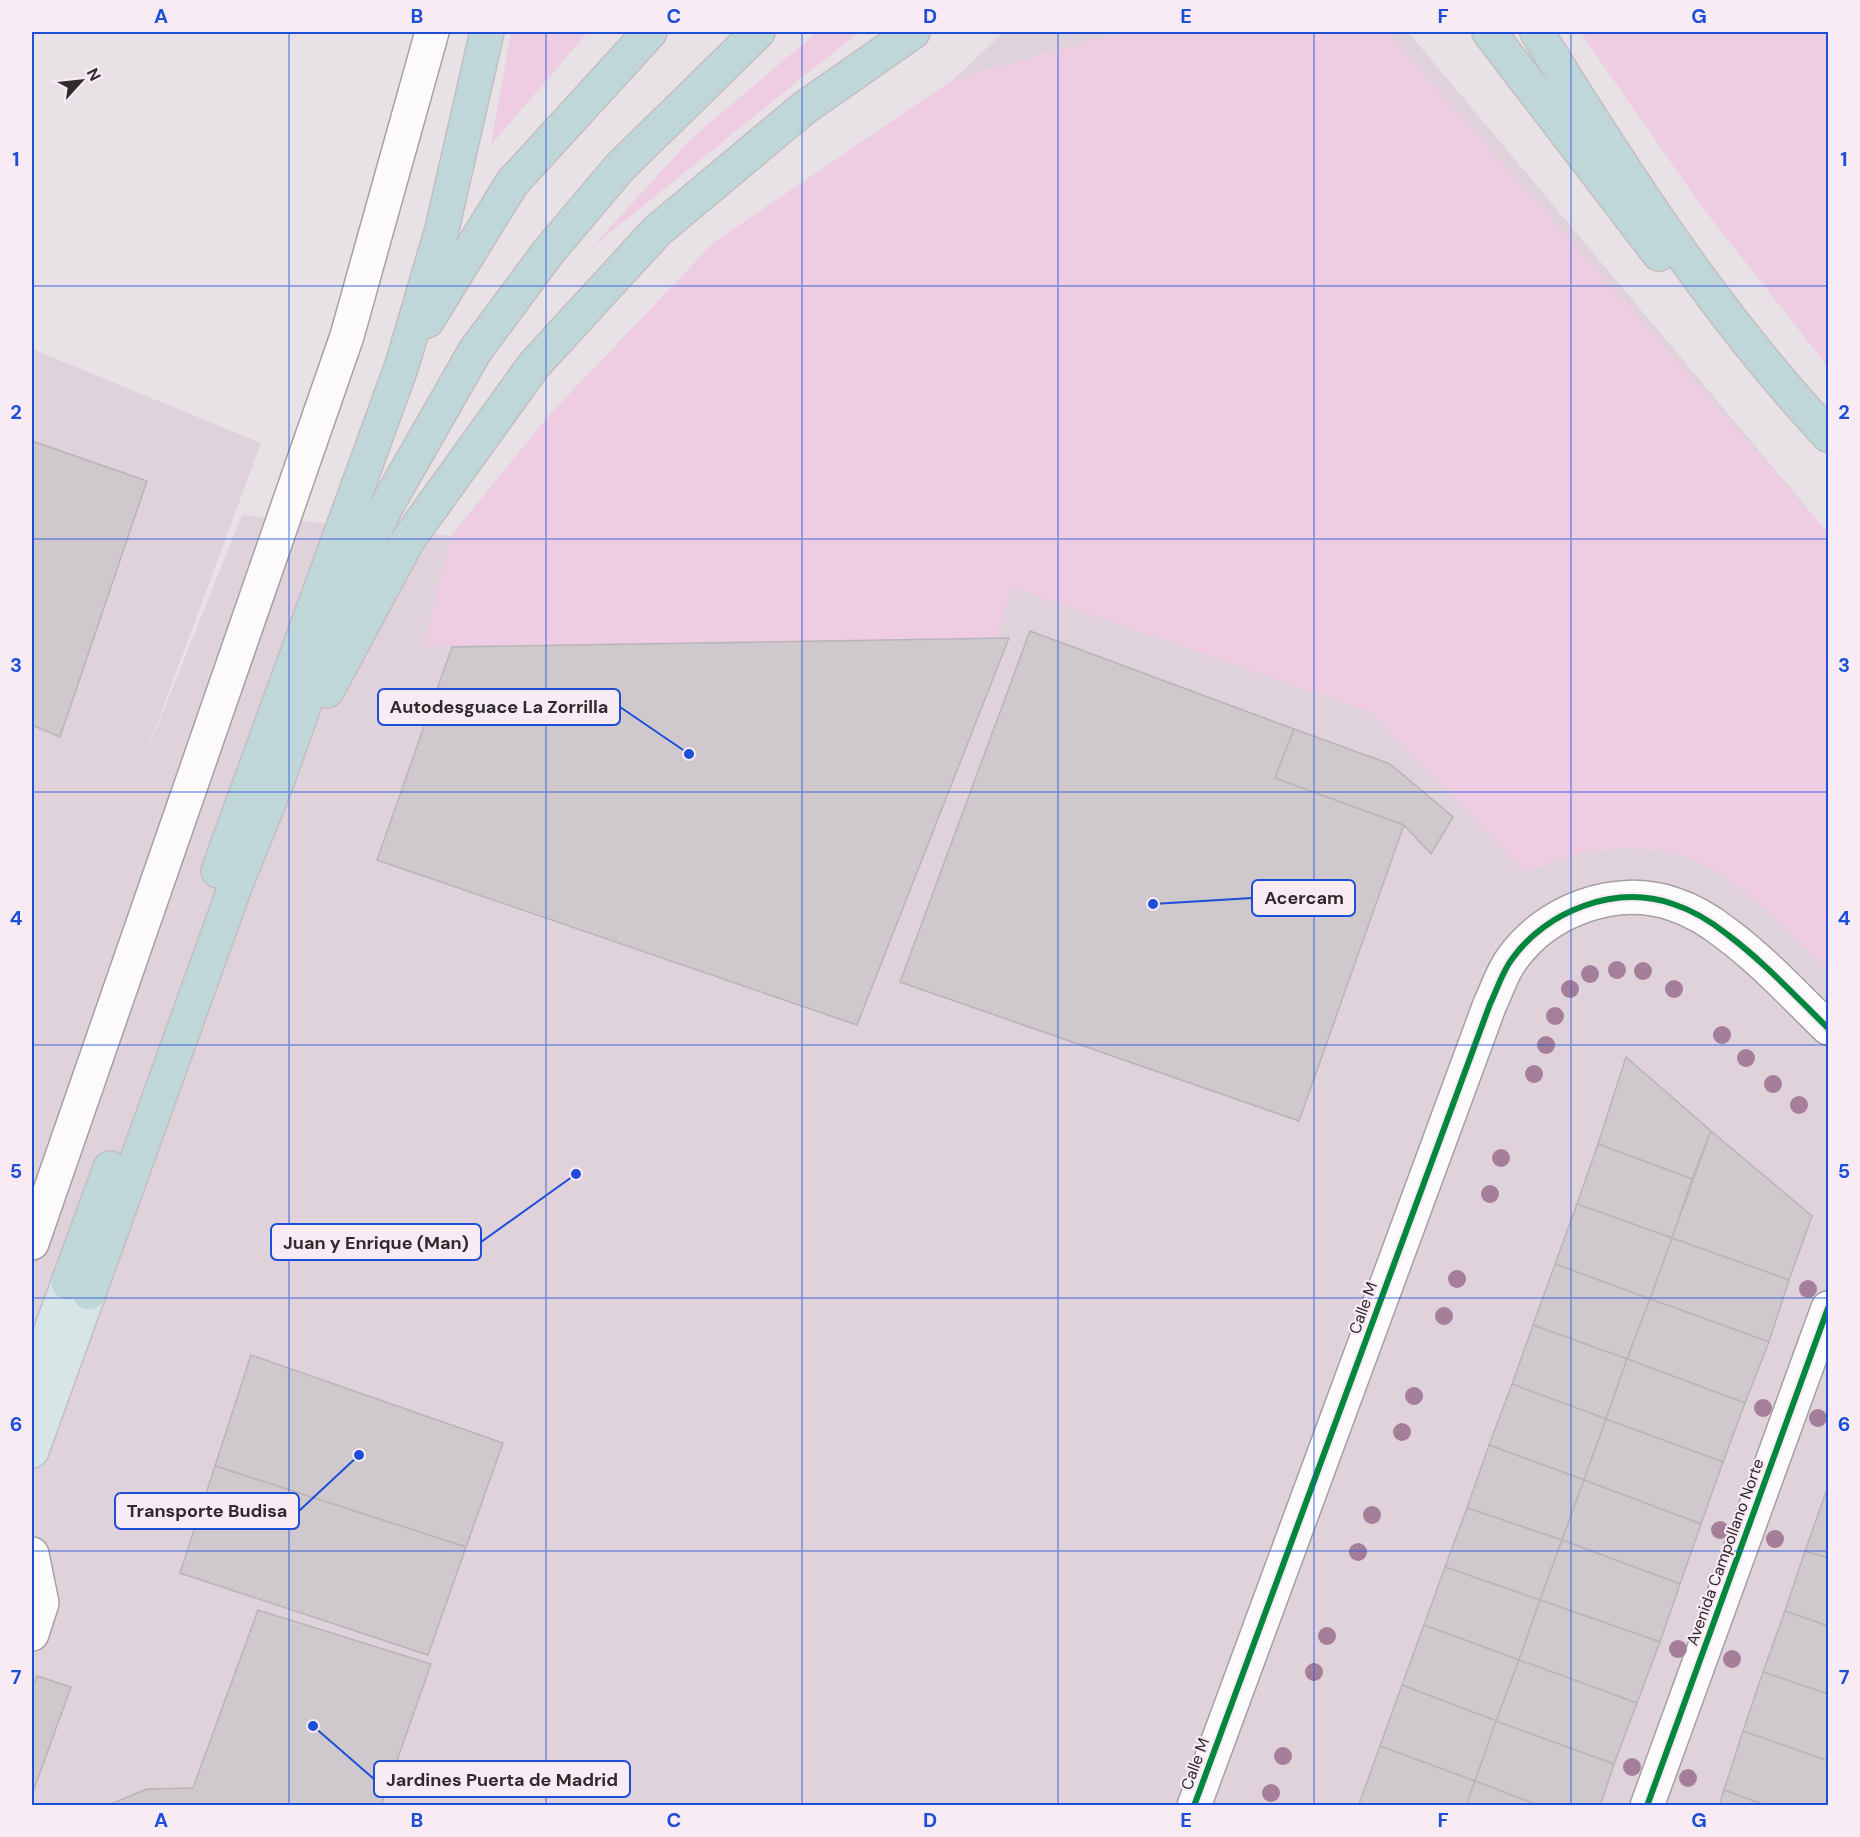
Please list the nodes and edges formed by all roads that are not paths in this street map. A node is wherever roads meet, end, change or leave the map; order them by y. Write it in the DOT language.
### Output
graph roads {
  1 [pos="432,32"];
  2 [pos="487,32"];
  3 [pos="650,32"];
  4 [pos="758,32"];
  5 [pos="913,32"];
  6 [pos="1489,32"];
  7 [pos="1537,32"];
  8 [pos="402,364"];
  9 [pos="1780,383"];
  10 [pos="1828,435"];
  11 [pos="276,785"];
  12 [pos="1828,1028"];
  13 [pos="32,1244"];
  14 [pos="78,1288"];
  15 [pos="1828,1308"];
  16 [pos="32,1382"];
  17 [pos="32,1451"];
  18 [pos="32,1554"];
  19 [pos="32,1634"];
  20 [pos="1194,1806"];
  21 [pos="1647,1806"];
  1 -- 13 [label="street"];
  2 -- 8 [label="highway"];
  3 -- 8 [label="highway"];
  4 -- 11 [label="highway"];
  5 -- 11 [label="highway"];
  6 -- 9 [label="highway"];
  7 -- 9 [label="highway"];
  8 -- 14 [label="highway"];
  9 -- 10 [label="highway"];
  11 -- 14 [label="highway"];
  12 -- 20 [label="street, Calle M"];
  14 -- 16 [label="main road"];
  14 -- 17 [label="main road"];
  15 -- 21 [label="street, Avenida Campollano Norte"];
  18 -- 19 [label="street"];
}
